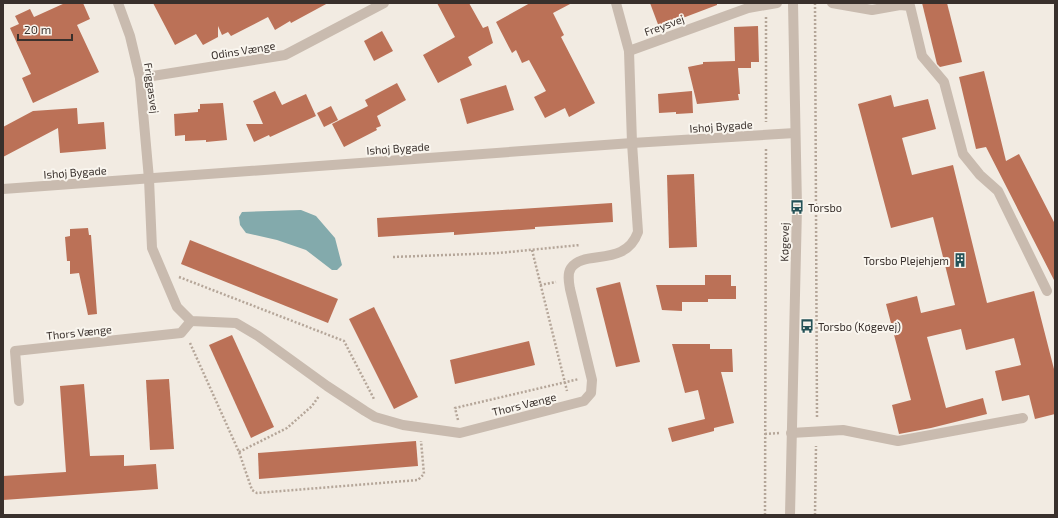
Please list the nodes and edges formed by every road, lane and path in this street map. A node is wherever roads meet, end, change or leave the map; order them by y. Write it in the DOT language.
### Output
graph roads {
  1 [pos="118,3"];
  2 [pos="384,3"];
  3 [pos="616,3"];
  4 [pos="777,3"];
  5 [pos="792,3"];
  6 [pos="815,3"];
  7 [pos="832,3"];
  8 [pos="766,4"];
  9 [pos="629,51"];
  10 [pos="140,78"];
  11 [pos="795,133"];
  12 [pos="766,135"];
  13 [pos="632,143"];
  14 [pos="149,179"];
  15 [pos="3,189"];
  16 [pos="582,245"];
  17 [pos="532,250"];
  18 [pos="393,257"];
  19 [pos="164,277"];
  20 [pos="1047,291"];
  21 [pos="191,321"];
  22 [pos="184,330"];
  23 [pos="592,377"];
  24 [pos="565,383"];
  25 [pos="327,386"];
  26 [pos="19,402"];
  27 [pos="570,405"];
  28 [pos="376,417"];
  29 [pos="1023,418"];
  30 [pos="422,429"];
  31 [pos="816,431"];
  32 [pos="462,433"];
  33 [pos="791,433"];
  34 [pos="239,452"];
  35 [pos="765,515"];
  36 [pos="790,515"];
  37 [pos="815,515"];
  1 -- 10 [label="street, Friggasvej"];
  2 -- 10 [label="street, Odins Vænge"];
  3 -- 9 [label="street"];
  4 -- 8 [label="street, Freysvej"];
  5 -- 11 [label="street, Køgevej"];
  6 -- 31 [label="path"];
  7 -- 20 [label="street"];
  8 -- 9 [label="street, Freysvej"];
  8 -- 12 [label="path"];
  9 -- 13 [label="street"];
  10 -- 14 [label="street, Friggasvej"];
  11 -- 12 [label="street, Ishøj Bygade"];
  11 -- 33 [label="street, Køgevej"];
  12 -- 13 [label="street, Ishøj Bygade"];
  12 -- 35 [label="path"];
  13 -- 14 [label="street, Ishøj Bygade"];
  13 -- 23 [label="street, Thors Vænge"];
  14 -- 15 [label="street, Ishøj Bygade"];
  14 -- 19 [label="street"];
  16 -- 17 [label="path"];
  17 -- 18 [label="path"];
  17 -- 24 [label="path"];
  19 -- 21 [label="street"];
  19 -- 28 [label="path"];
  21 -- 22 [label="street"];
  21 -- 25 [label="street, Thors Vænge"];
  22 -- 26 [label="street, Thors Vænge"];
  22 -- 34 [label="path"];
  23 -- 24 [label="path"];
  23 -- 27 [label="street, Thors Vænge"];
  24 -- 27 [label="path"];
  24 -- 32 [label="path"];
  25 -- 28 [label="street, Thors Vænge"];
  25 -- 34 [label="path"];
  27 -- 32 [label="street, Thors Vænge"];
  28 -- 30 [label="street, Thors Vænge"];
  29 -- 31 [label="street"];
  30 -- 32 [label="street, Thors Vænge"];
  30 -- 34 [label="path"];
  31 -- 33 [label="street"];
  31 -- 37 [label="path"];
  33 -- 36 [label="street, Køgevej"];
}
